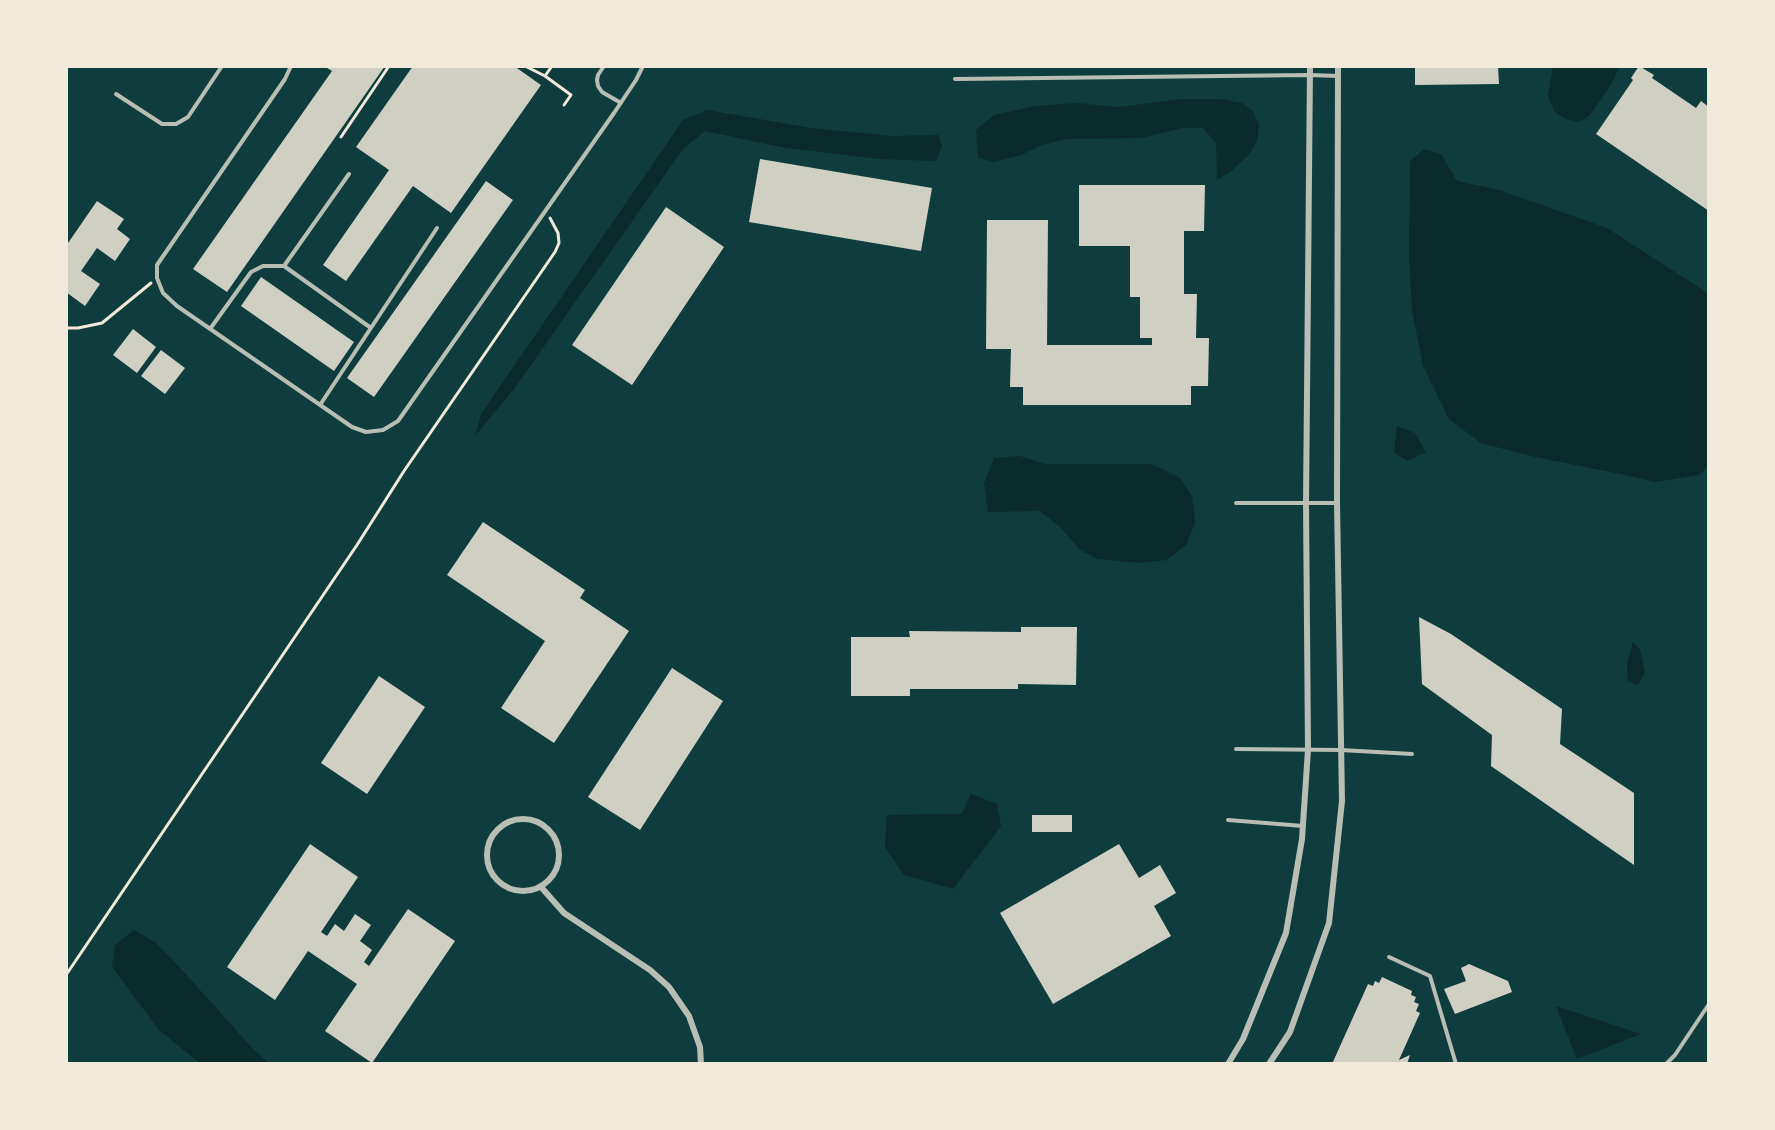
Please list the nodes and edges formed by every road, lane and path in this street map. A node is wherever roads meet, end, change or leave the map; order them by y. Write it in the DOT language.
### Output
graph roads {
  1 [pos="222,66"];
  2 [pos="291,66"];
  3 [pos="389,66"];
  4 [pos="525,66"];
  5 [pos="552,66"];
  6 [pos="604,66"];
  7 [pos="643,66"];
  8 [pos="1310,66"];
  9 [pos="1338,66"];
  10 [pos="1310,75"];
  11 [pos="545,76"];
  12 [pos="1338,76"];
  13 [pos="954,79"];
  14 [pos="116,94"];
  15 [pos="621,103"];
  16 [pos="564,105"];
  17 [pos="341,137"];
  18 [pos="348,174"];
  19 [pos="545,212"];
  20 [pos="437,228"];
  21 [pos="284,266"];
  22 [pos="156,278"];
  23 [pos="66,328"];
  24 [pos="371,328"];
  25 [pos="210,329"];
  26 [pos="320,405"];
  27 [pos="1236,503"];
  28 [pos="1306,503"];
  29 [pos="1337,504"];
  30 [pos="1236,749"];
  31 [pos="1308,750"];
  32 [pos="1341,750"];
  33 [pos="1412,754"];
  34 [pos="1228,820"];
  35 [pos="1303,826"];
  36 [pos="541,886"];
  37 [pos="1389,957"];
  38 [pos="66,975"];
  39 [pos="1709,1004"];
  40 [pos="701,1064"];
  41 [pos="1228,1064"];
  42 [pos="1269,1064"];
  43 [pos="1456,1064"];
  44 [pos="1666,1064"];
  1 -- 14 [label="lane"];
  2 -- 22 [label="lane"];
  3 -- 17 [label="path"];
  4 -- 11 [label="path"];
  5 -- 11 [label="path"];
  6 -- 15 [label="lane"];
  7 -- 15 [label="lane"];
  8 -- 10 [label="street"];
  9 -- 12 [label="street"];
  10 -- 12 [label="lane"];
  10 -- 13 [label="lane"];
  10 -- 28 [label="street"];
  11 -- 16 [label="path"];
  12 -- 29 [label="street"];
  15 -- 19 [label="lane"];
  18 -- 21 [label="lane"];
  19 -- 26 [label="lane"];
  19 -- 38 [label="path"];
  20 -- 24 [label="lane"];
  21 -- 24 [label="lane"];
  21 -- 25 [label="lane"];
  22 -- 23 [label="path"];
  22 -- 25 [label="lane"];
  24 -- 26 [label="lane"];
  25 -- 26 [label="lane"];
  27 -- 28 [label="lane"];
  28 -- 29 [label="lane"];
  28 -- 31 [label="street"];
  29 -- 32 [label="street"];
  30 -- 31 [label="lane"];
  31 -- 32 [label="lane"];
  31 -- 35 [label="street"];
  32 -- 33 [label="lane"];
  32 -- 42 [label="street"];
  34 -- 35 [label="lane"];
  35 -- 41 [label="street"];
  36 -- 36 [label="street"];
  36 -- 40 [label="street"];
  37 -- 43 [label="lane"];
  39 -- 44 [label="lane"];
}
